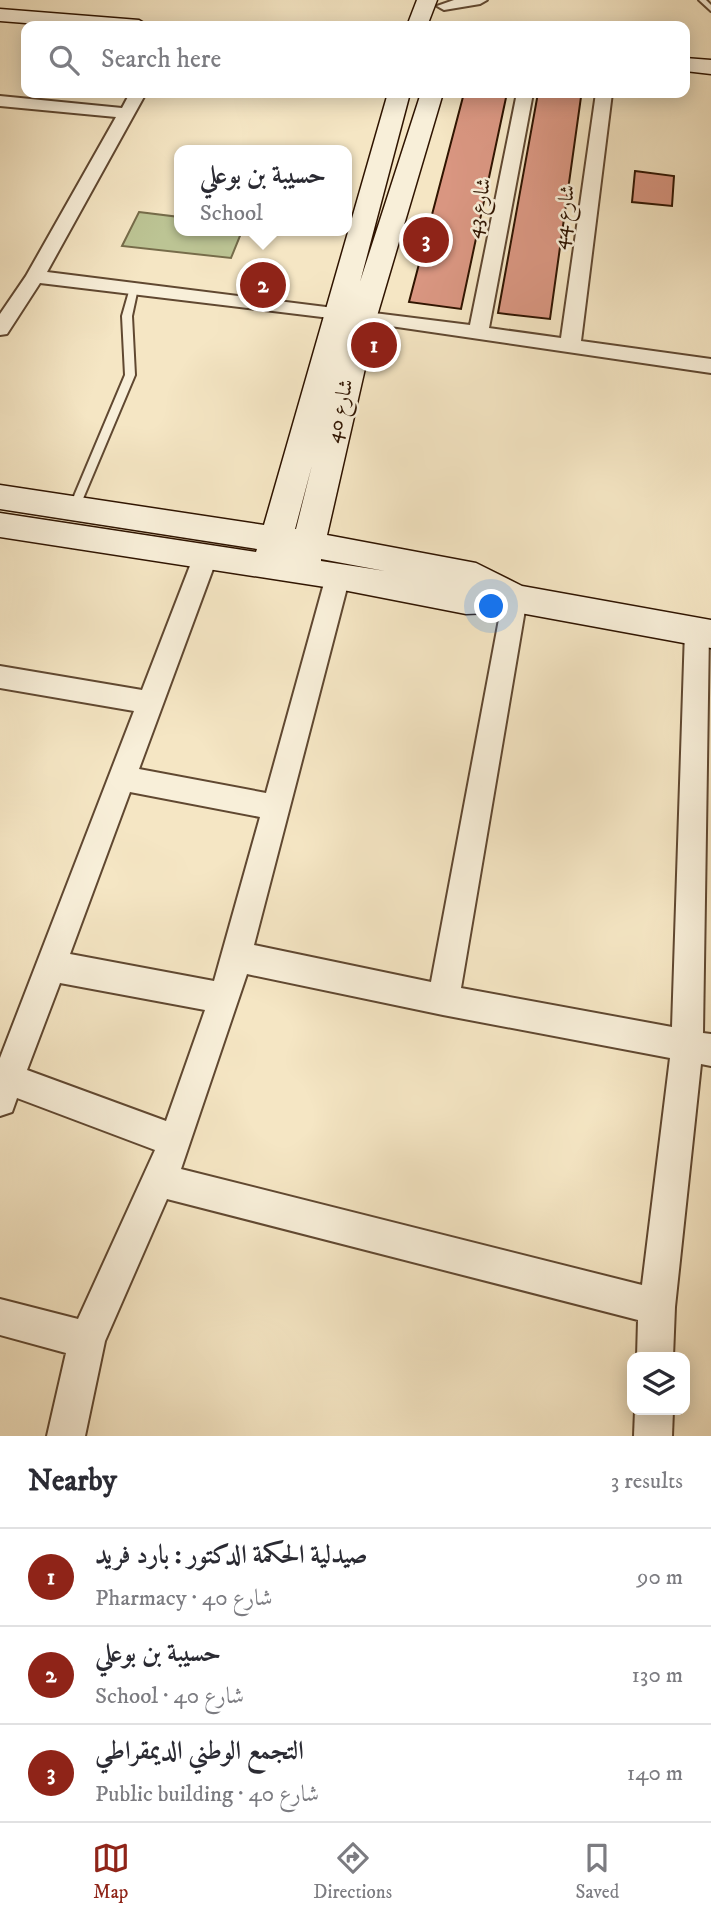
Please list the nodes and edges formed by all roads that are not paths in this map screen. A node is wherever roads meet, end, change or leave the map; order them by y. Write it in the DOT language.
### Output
graph roads {
  1 [pos="481,0"];
  2 [pos="702,0"];
  3 [pos="440,8"];
  4 [pos="711,9"];
  5 [pos="0,15"];
  6 [pos="76,21"];
  7 [pos="423,21"];
  8 [pos="0,24"];
  9 [pos="21,26"];
  10 [pos="690,65"];
  11 [pos="711,67"];
  12 [pos="690,76"];
  13 [pos="711,78"];
  14 [pos="135,98"];
  15 [pos="398,98"];
  16 [pos="430,98"];
  17 [pos="524,98"];
  18 [pos="603,98"];
  19 [pos="0,101"];
  20 [pos="127,113"];
  21 [pos="34,276"];
  22 [pos="134,288"];
  23 [pos="350,315"];
  24 [pos="0,329"];
  25 [pos="478,332"];
  26 [pos="570,346"];
  27 [pos="711,366"];
  28 [pos="0,497"];
  29 [pos="74,508"];
  30 [pos="0,525"];
  31 [pos="273,553"];
  32 [pos="305,557"];
  33 [pos="205,558"];
  34 [pos="338,576"];
  35 [pos="515,598"];
  36 [pos="704,633"];
  37 [pos="0,677"];
  38 [pos="151,703"];
  39 [pos="122,778"];
  40 [pos="276,807"];
  41 [pos="235,956"];
  42 [pos="51,966"];
  43 [pos="225,998"];
  44 [pos="443,1000"];
  45 [pos="699,1047"];
  46 [pos="2,1085"];
  47 [pos="176,1141"];
  48 [pos="159,1180"];
  49 [pos="657,1307"];
  50 [pos="0,1317"];
  51 [pos="87,1339"];
  52 [pos="655,1352"];
  53 [pos="654,1415"];
  54 [pos="66,1436"];
  55 [pos="653,1436"];
  1 -- 3 [label="street"];
  2 -- 4 [label="lane"];
  3 -- 7 [label="street"];
  5 -- 6 [label="street"];
  8 -- 9 [label="street"];
  10 -- 11 [label="street"];
  12 -- 13 [label="street"];
  14 -- 20 [label="street"];
  15 -- 23 [label="street, شارع 40"];
  16 -- 23 [label="street, شارع 40"];
  17 -- 25 [label="street, شارع 43"];
  18 -- 26 [label="street, شارع 44"];
  19 -- 20 [label="street"];
  20 -- 21 [label="street"];
  21 -- 22 [label="street"];
  21 -- 24 [label="street"];
  22 -- 23 [label="street"];
  22 -- 29 [label="lane"];
  23 -- 25 [label="street"];
  23 -- 31 [label="street, شارع 40"];
  23 -- 32 [label="street, شارع 40"];
  25 -- 26 [label="street"];
  26 -- 27 [label="street"];
  28 -- 29 [label="street"];
  29 -- 31 [label="street"];
  30 -- 33 [label="street"];
  31 -- 32 [label="street"];
  31 -- 33 [label="street"];
  32 -- 34 [label="street"];
  32 -- 35 [label="street"];
  33 -- 38 [label="street"];
  34 -- 35 [label="street"];
  34 -- 40 [label="street"];
  35 -- 36 [label="street"];
  35 -- 44 [label="street"];
  36 -- 45 [label="street"];
  37 -- 38 [label="street"];
  38 -- 39 [label="street"];
  39 -- 40 [label="street"];
  39 -- 42 [label="street"];
  40 -- 41 [label="street"];
  41 -- 43 [label="street"];
  41 -- 44 [label="street"];
  42 -- 43 [label="street"];
  42 -- 46 [label="street"];
  43 -- 47 [label="street"];
  44 -- 45 [label="street"];
  45 -- 49 [label="street"];
  46 -- 47 [label="street"];
  47 -- 48 [label="street"];
  48 -- 49 [label="street"];
  48 -- 51 [label="street"];
  49 -- 52 [label="street"];
  50 -- 51 [label="street"];
  51 -- 54 [label="street"];
  53 -- 55 [label="street"];
}
